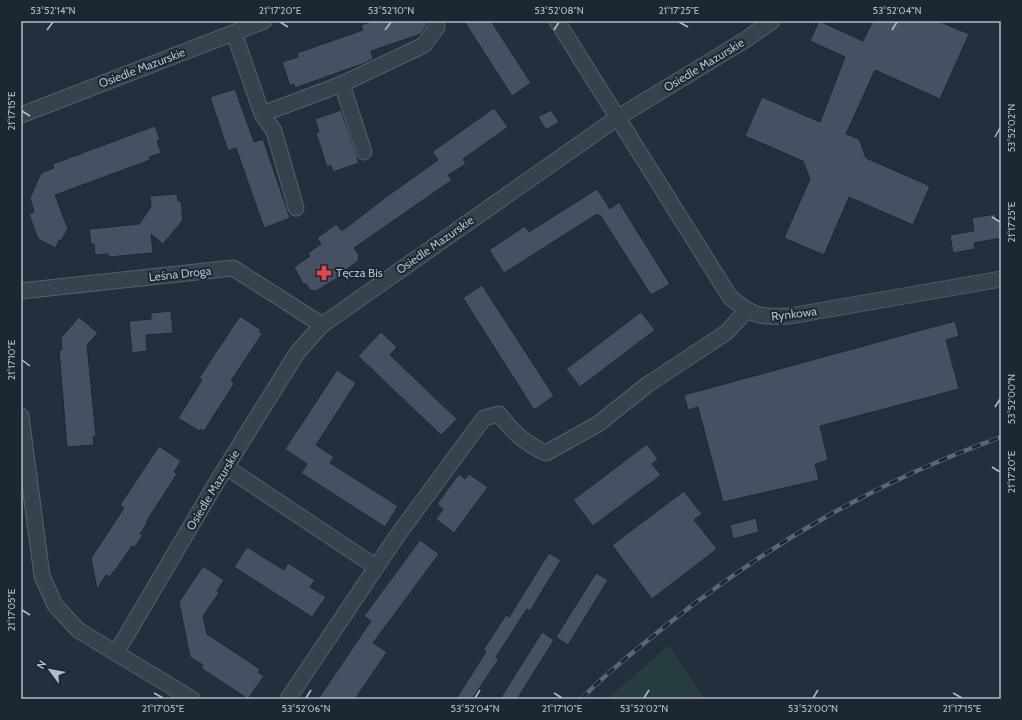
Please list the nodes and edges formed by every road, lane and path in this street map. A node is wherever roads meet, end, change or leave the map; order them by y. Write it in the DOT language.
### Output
graph roads {
  1 [pos="264,21"];
  2 [pos="435,21"];
  3 [pos="557,21"];
  4 [pos="772,21"];
  5 [pos="234,33"];
  6 [pos="342,84"];
  7 [pos="262,114"];
  8 [pos="21,115"];
  9 [pos="617,118"];
  10 [pos="364,152"];
  11 [pos="296,208"];
  12 [pos="1001,279"];
  13 [pos="21,291"];
  14 [pos="746,311"];
  15 [pos="322,325"];
  16 [pos="22,424"];
  17 [pos="226,467"];
  18 [pos="376,567"];
  19 [pos="116,652"];
  20 [pos="192,699"];
  21 [pos="288,699"];
  1 -- 5 [label="street, Osiedle Mazurskie"];
  2 -- 6 [label="street"];
  3 -- 9 [label="street, Rynkowa"];
  4 -- 9 [label="street, Osiedle Mazurskie"];
  5 -- 7 [label="street"];
  5 -- 8 [label="street, Osiedle Mazurskie"];
  6 -- 7 [label="street"];
  6 -- 10 [label="street"];
  7 -- 11 [label="street"];
  9 -- 14 [label="street, Rynkowa"];
  9 -- 15 [label="street, Osiedle Mazurskie"];
  12 -- 14 [label="street, Rynkowa"];
  13 -- 15 [label="street, Leśna Droga"];
  14 -- 18 [label="street"];
  15 -- 17 [label="street, Osiedle Mazurskie"];
  16 -- 19 [label="street"];
  17 -- 18 [label="street"];
  17 -- 19 [label="street, Osiedle Mazurskie"];
  18 -- 21 [label="street"];
  19 -- 20 [label="street"];
}
